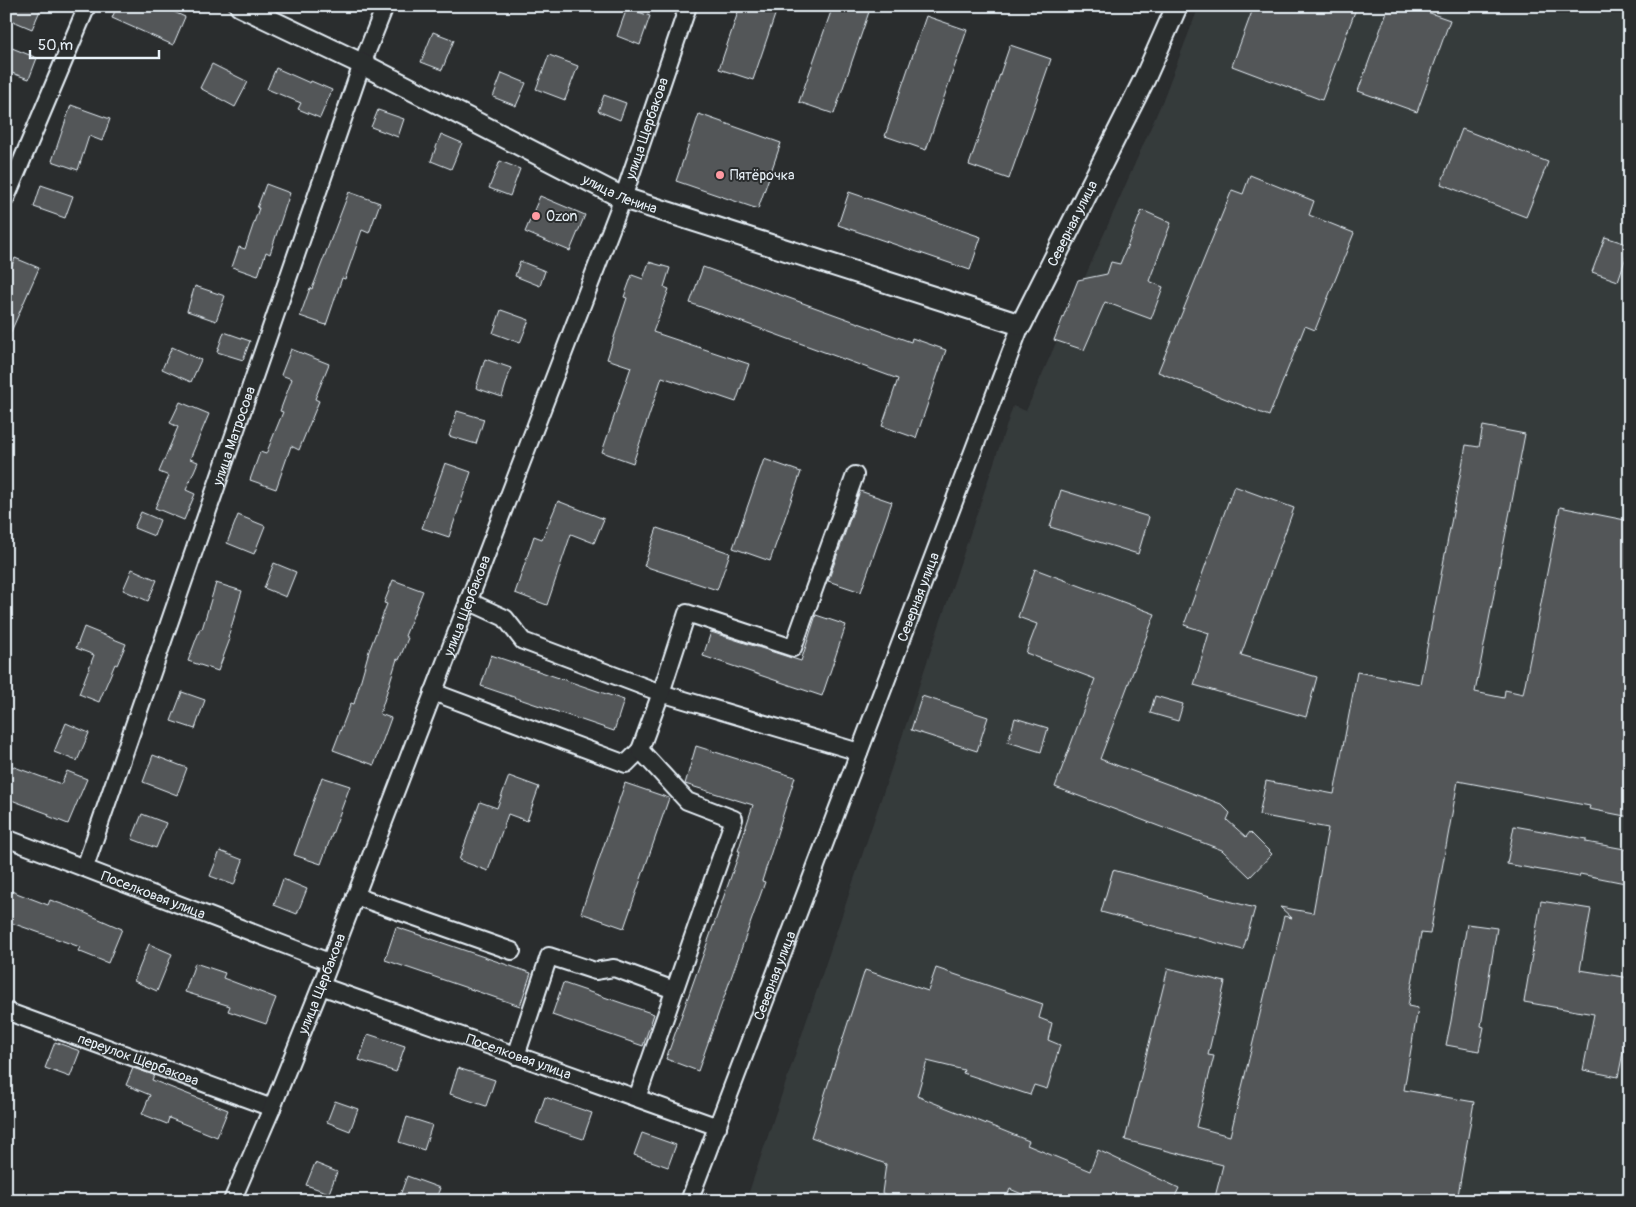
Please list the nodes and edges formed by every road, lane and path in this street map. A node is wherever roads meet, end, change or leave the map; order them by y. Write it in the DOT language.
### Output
graph roads {
  1 [pos="87,6"];
  2 [pos="240,6"];
  3 [pos="385,6"];
  4 [pos="688,6"];
  5 [pos="1177,6"];
  6 [pos="362,64"];
  7 [pos="6,198"];
  8 [pos="623,198"];
  9 [pos="1021,325"];
  10 [pos="856,474"];
  11 [pos="468,601"];
  12 [pos="433,692"];
  13 [pos="661,693"];
  14 [pos="640,750"];
  15 [pos="859,752"];
  16 [pos="6,838"];
  17 [pos="85,867"];
  18 [pos="354,896"];
  19 [pos="512,951"];
  20 [pos="329,962"];
  21 [pos="321,986"];
  22 [pos="674,990"];
  23 [pos="6,1010"];
  24 [pos="516,1056"];
  25 [pos="637,1098"];
  26 [pos="272,1108"];
  27 [pos="718,1127"];
  28 [pos="232,1201"];
  29 [pos="689,1201"];
  1 -- 7 [label="street"];
  2 -- 6 [label="street, улица Ленина"];
  3 -- 6 [label="street, улица Матросова"];
  4 -- 8 [label="street, улица Щербакова"];
  5 -- 9 [label="street, Северная улица"];
  6 -- 8 [label="street, улица Ленина"];
  6 -- 17 [label="street, улица Матросова"];
  8 -- 9 [label="street, улица Ленина"];
  8 -- 11 [label="street, улица Щербакова"];
  9 -- 15 [label="street, Северная улица"];
  10 -- 13 [label="street"];
  11 -- 12 [label="street, улица Щербакова"];
  11 -- 13 [label="street"];
  12 -- 14 [label="street"];
  12 -- 18 [label="street, улица Щербакова"];
  13 -- 14 [label="street"];
  13 -- 15 [label="street"];
  14 -- 22 [label="street"];
  15 -- 27 [label="street, Северная улица"];
  16 -- 17 [label="street, Поселковая улица"];
  17 -- 20 [label="street, Поселковая улица"];
  18 -- 19 [label="street"];
  18 -- 20 [label="street, улица Щербакова"];
  20 -- 21 [label="street, улица Щербакова"];
  21 -- 24 [label="street, Поселковая улица"];
  21 -- 26 [label="street, улица Щербакова"];
  22 -- 24 [label="street"];
  22 -- 25 [label="street"];
  23 -- 26 [label="street, переулок Щербакова"];
  24 -- 25 [label="street, Поселковая улица"];
  25 -- 27 [label="street, Поселковая улица"];
  26 -- 28 [label="street, улица Щербакова"];
  27 -- 29 [label="street, Северная улица"];
}
